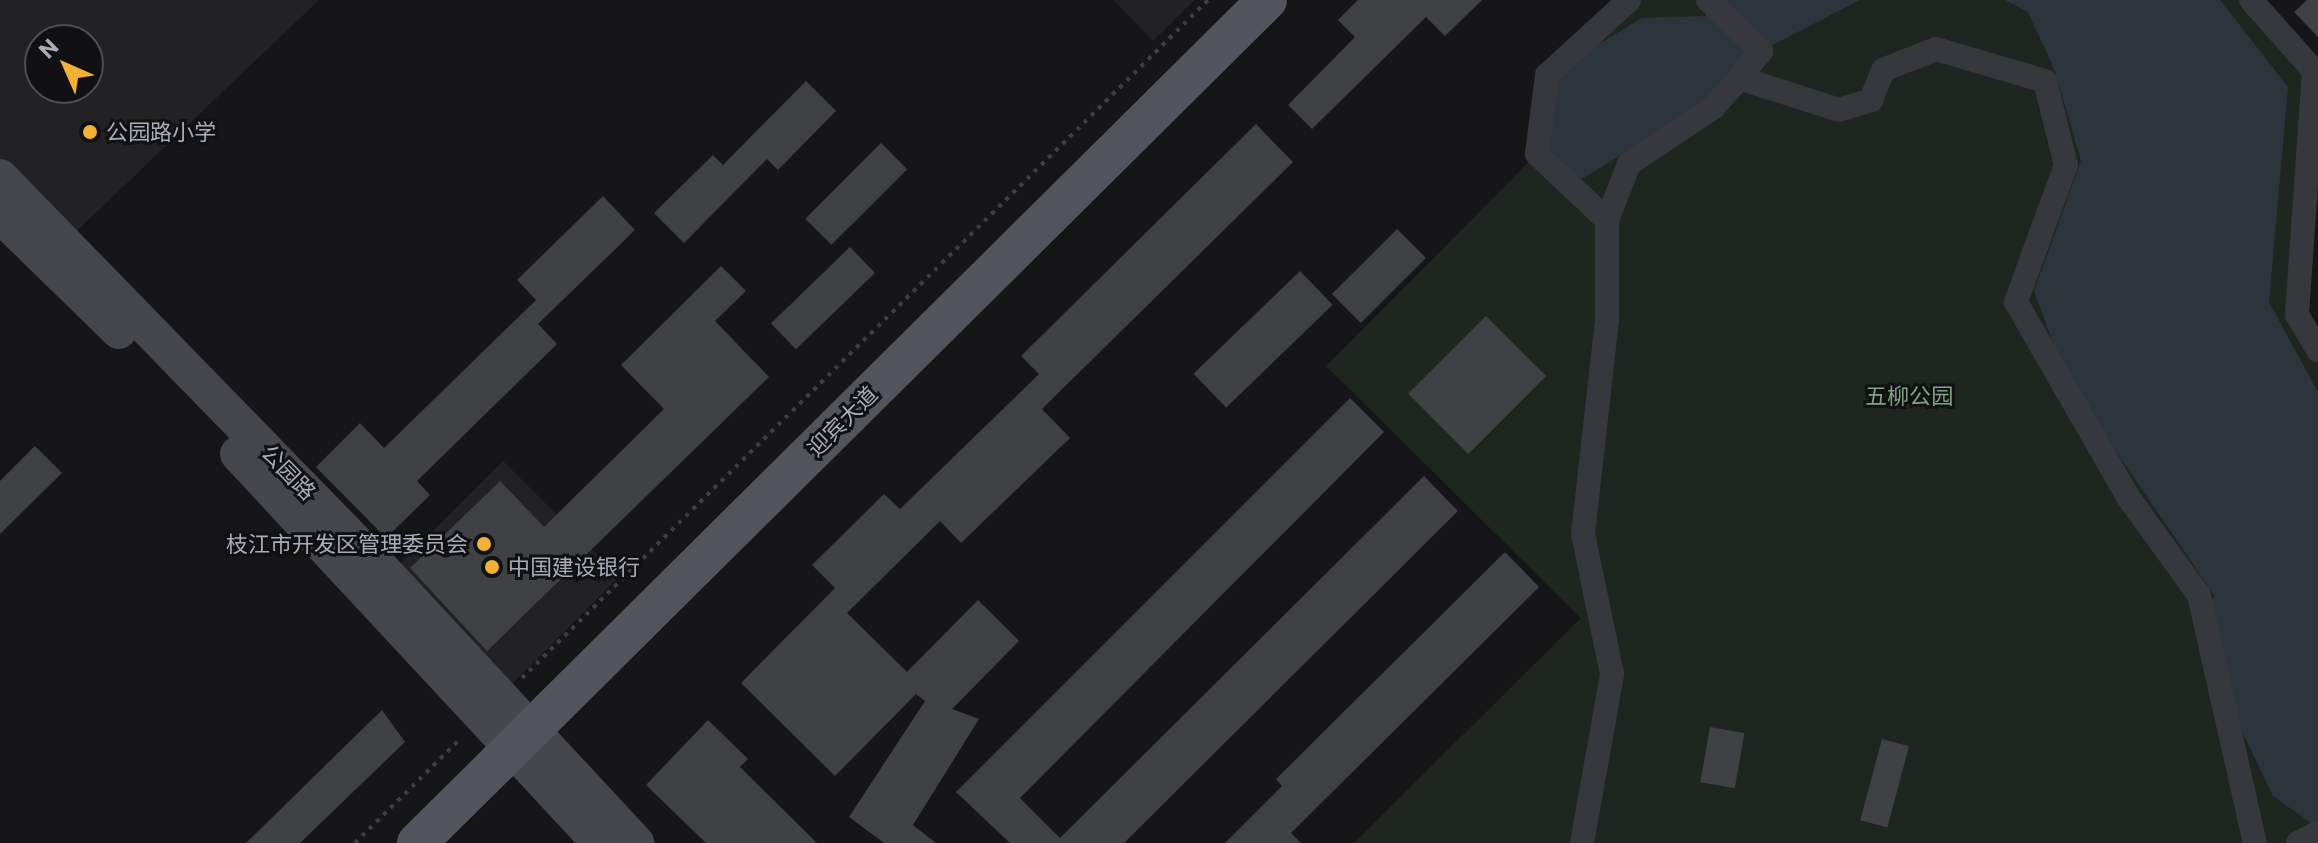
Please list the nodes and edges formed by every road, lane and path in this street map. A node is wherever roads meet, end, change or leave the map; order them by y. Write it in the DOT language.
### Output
graph roads {
  1 [pos="1208,0"];
  2 [pos="1240,0"];
  3 [pos="1267,0"];
  4 [pos="1629,0"];
  5 [pos="1708,0"];
  6 [pos="2251,0"];
  7 [pos="1739,78"];
  8 [pos="0,177"];
  9 [pos="0,215"];
  10 [pos="1607,220"];
  11 [pos="2318,350"];
  12 [pos="507,725"];
  13 [pos="2318,833"];
  14 [pos="2299,842"];
  15 [pos="355,843"];
  16 [pos="393,843"];
  17 [pos="417,843"];
  18 [pos="600,843"];
  19 [pos="636,843"];
  20 [pos="1582,843"];
  21 [pos="2255,843"];
  1 -- 12 [label="path"];
  2 -- 12 [label="main road, 迎宾大道"];
  3 -- 12 [label="main road, 迎宾大道"];
  4 -- 10 [label="street"];
  5 -- 7 [label="street"];
  6 -- 11 [label="street"];
  7 -- 10 [label="street"];
  7 -- 21 [label="street"];
  8 -- 12 [label="street, 公园路"];
  9 -- 12 [label="street"];
  10 -- 20 [label="street"];
  12 -- 15 [label="path"];
  12 -- 16 [label="main road, 迎宾大道"];
  12 -- 17 [label="main road, 迎宾大道"];
  12 -- 18 [label="street"];
  12 -- 19 [label="street, 公园路"];
  13 -- 14 [label="street"];
}
